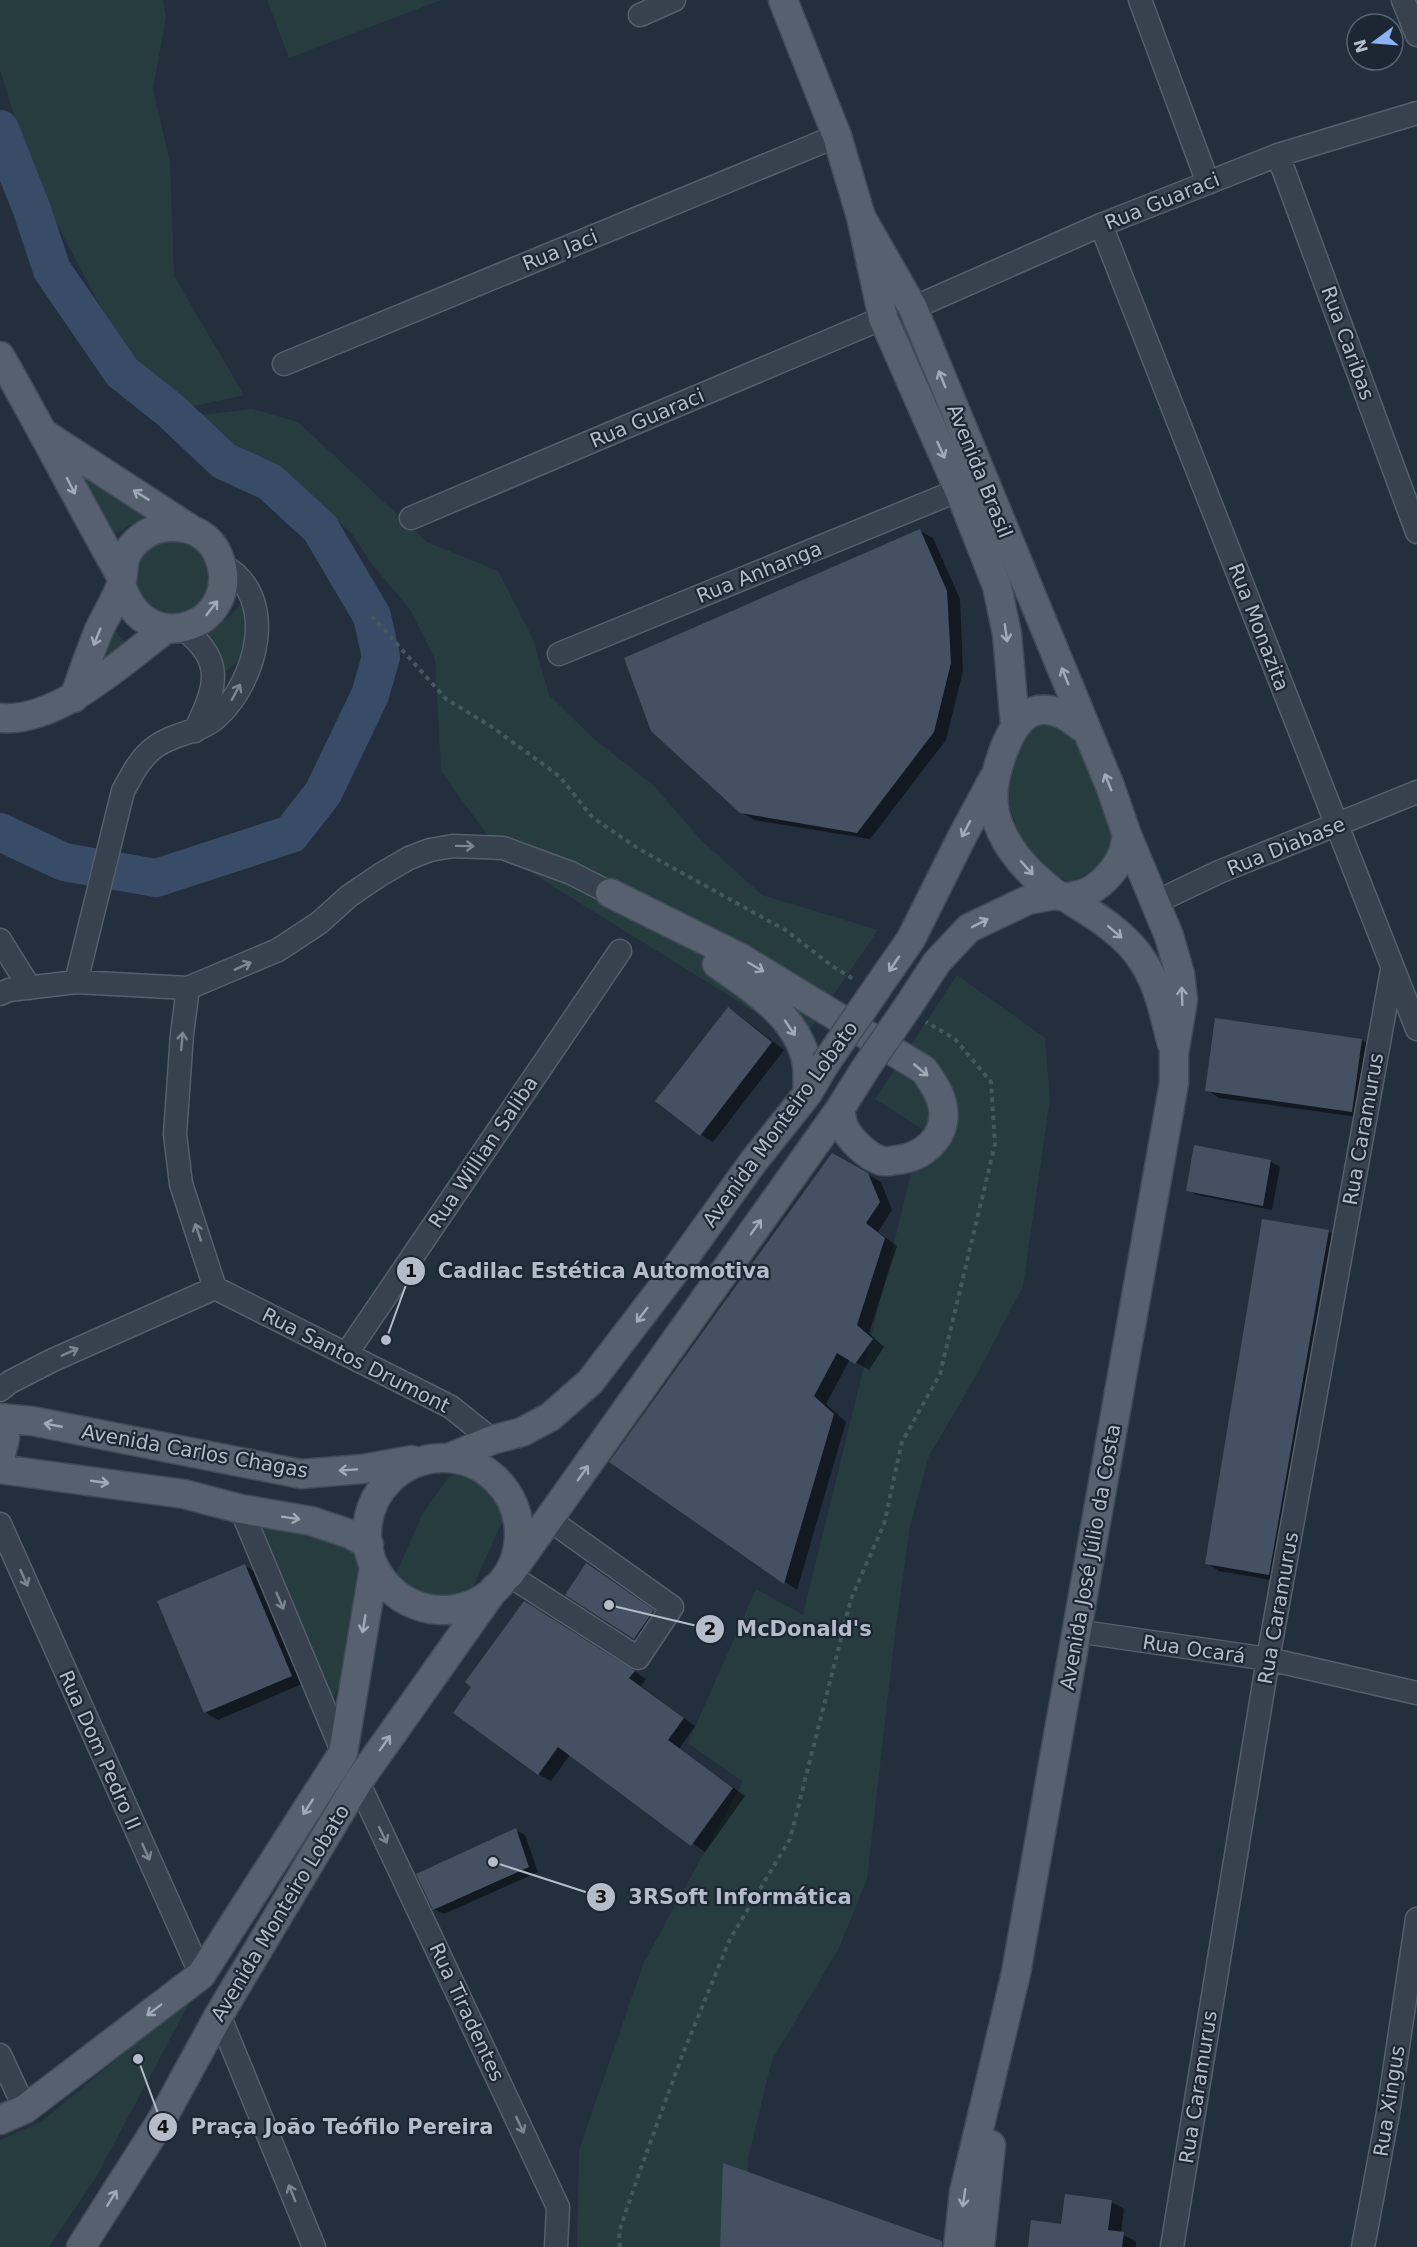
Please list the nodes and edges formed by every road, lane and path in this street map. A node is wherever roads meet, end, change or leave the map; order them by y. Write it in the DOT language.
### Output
graph roads {
  1 [pos="674,0"];
  2 [pos="783,0"];
  3 [pos="1140,0"];
  4 [pos="1403,0"];
  5 [pos="640,15"];
  6 [pos="1416,29"];
  7 [pos="1417,113"];
  8 [pos="837,136"];
  9 [pos="1278,154"];
  10 [pos="1208,183"];
  11 [pos="861,217"];
  12 [pos="1101,225"];
  13 [pos="913,308"];
  14 [pos="883,318"];
  15 [pos="0,356"];
  16 [pos="284,364"];
  17 [pos="45,433"];
  18 [pos="959,490"];
  19 [pos="411,518"];
  20 [pos="189,528"];
  21 [pos="1417,532"];
  22 [pos="222,565"];
  23 [pos="122,581"];
  24 [pos="372,616"];
  25 [pos="175,628"];
  26 [pos="559,654"];
  27 [pos="74,698"];
  28 [pos="0,718"];
  29 [pos="1015,725"];
  30 [pos="1086,730"];
  31 [pos="195,731"];
  32 [pos="994,777"];
  33 [pos="1417,792"];
  34 [pos="1337,825"];
  35 [pos="1127,835"];
  36 [pos="610,893"];
  37 [pos="1061,897"];
  38 [pos="1156,902"];
  39 [pos="0,940"];
  40 [pos="620,951"];
  41 [pos="1392,970"];
  42 [pos="76,982"];
  43 [pos="862,984"];
  44 [pos="30,988"];
  45 [pos="188,988"];
  46 [pos="0,994"];
  47 [pos="924,1021"];
  48 [pos="1417,1029"];
  49 [pos="1174,1054"];
  50 [pos="808,1092"];
  51 [pos="840,1109"];
  52 [pos="215,1288"];
  53 [pos="347,1353"];
  54 [pos="0,1390"];
  55 [pos="0,1420"];
  56 [pos="492,1440"];
  57 [pos="439,1457"];
  58 [pos="0,1459"];
  59 [pos="0,1469"];
  60 [pos="241,1509"];
  61 [pos="550,1520"];
  62 [pos="0,1524"];
  63 [pos="372,1556"];
  64 [pos="502,1582"];
  65 [pos="1076,1631"];
  66 [pos="1268,1659"];
  67 [pos="1417,1694"];
  68 [pos="343,1753"];
  69 [pos="358,1782"];
  70 [pos="1417,1919"];
  71 [pos="201,1975"];
  72 [pos="219,2015"];
  73 [pos="0,2055"];
  74 [pos="995,2060"];
  75 [pos="12,2114"];
  76 [pos="81,2247"];
  77 [pos="314,2247"];
  78 [pos="556,2247"];
  79 [pos="620,2247"];
  80 [pos="958,2247"];
  81 [pos="980,2247"];
  82 [pos="1172,2247"];
  83 [pos="1363,2247"];
  1 -- 5 [label="street"];
  2 -- 8 [label="main road, Avenida Brasil"];
  3 -- 10 [label="street"];
  4 -- 6 [label="street"];
  7 -- 9 [label="street, Rua Guaraci"];
  8 -- 11 [label="main road, Avenida Brasil"];
  8 -- 16 [label="street, Rua Jaci"];
  9 -- 10 [label="street, Rua Guaraci"];
  9 -- 21 [label="street, Rua Caribas"];
  10 -- 12 [label="street, Rua Guaraci"];
  11 -- 13 [label="main road, Avenida Brasil"];
  11 -- 14 [label="main road, Avenida Brasil"];
  12 -- 13 [label="street, Rua Guaraci"];
  12 -- 34 [label="street, Rua Monazita"];
  30 -- 13 [label="main road, Avenida Brasil, one-way"];
  14 -- 18 [label="main road, Avenida Brasil, one-way"];
  14 -- 19 [label="street, Rua Guaraci"];
  15 -- 17 [label="main road"];
  20 -- 17 [label="main road, one-way"];
  17 -- 23 [label="main road, one-way"];
  18 -- 26 [label="street, Rua Anhanga"];
  18 -- 29 [label="main road, Avenida Brasil, one-way"];
  20 -- 22 [label="main road"];
  20 -- 23 [label="main road"];
  25 -- 22 [label="main road, one-way"];
  31 -- 22 [label="street, one-way"];
  23 -- 25 [label="main road"];
  23 -- 27 [label="main road, one-way"];
  24 -- 43 [label="path"];
  25 -- 27 [label="main road"];
  25 -- 31 [label="street"];
  27 -- 28 [label="main road"];
  29 -- 30 [label="main road"];
  29 -- 32 [label="main road"];
  35 -- 30 [label="main road, Avenida José Júlio da Costa, one-way"];
  31 -- 42 [label="street"];
  32 -- 37 [label="main road, one-way"];
  32 -- 50 [label="main road, Avenida Monteiro Lobato, one-way, bridge"];
  33 -- 34 [label="street, Rua Diabase"];
  34 -- 38 [label="street, Rua Diabase"];
  34 -- 41 [label="street, Rua Monazita"];
  35 -- 37 [label="main road"];
  35 -- 38 [label="main road, Avenida José Júlio da Costa"];
  45 -- 36 [label="street, one-way"];
  36 -- 50 [label="main road, one-way"];
  36 -- 51 [label="main road, one-way"];
  37 -- 49 [label="main road, Avenida José Júlio da Costa, one-way"];
  51 -- 37 [label="main road, Avenida Monteiro Lobato, one-way, bridge"];
  49 -- 38 [label="main road, Avenida José Júlio da Costa, one-way"];
  39 -- 44 [label="street"];
  40 -- 53 [label="street, Rua Willian Saliba"];
  41 -- 48 [label="street, Rua Monazita"];
  41 -- 66 [label="street, Rua Caramurus"];
  42 -- 44 [label="street"];
  42 -- 45 [label="street"];
  44 -- 46 [label="street"];
  52 -- 45 [label="street, one-way"];
  47 -- 79 [label="path"];
  49 -- 65 [label="main road, Avenida José Júlio da Costa"];
  50 -- 56 [label="main road, Avenida Monteiro Lobato, one-way"];
  61 -- 51 [label="main road, Avenida Monteiro Lobato, one-way"];
  52 -- 53 [label="street, Rua Santos Drumont"];
  54 -- 52 [label="street, one-way"];
  53 -- 56 [label="street, Rua Santos Drumont"];
  57 -- 55 [label="main road, Avenida Carlos Chagas, one-way"];
  55 -- 58 [label="main road"];
  56 -- 57 [label="main road, Avenida Monteiro Lobato"];
  57 -- 63 [label="main road"];
  57 -- 64 [label="main road"];
  59 -- 60 [label="main road, one-way"];
  60 -- 63 [label="main road, one-way"];
  60 -- 68 [label="street, one-way"];
  61 -- 64 [label="main road, Avenida Monteiro Lobato"];
  61 -- 64 [label="street"];
  62 -- 71 [label="street, Rua Dom Pedro II, one-way"];
  63 -- 64 [label="main road"];
  63 -- 68 [label="main road, Avenida Monteiro Lobato, one-way"];
  69 -- 64 [label="main road, Avenida Monteiro Lobato, one-way"];
  65 -- 66 [label="street, Rua Ocará"];
  65 -- 74 [label="main road, Avenida José Júlio da Costa"];
  66 -- 67 [label="street, Rua Ocará"];
  66 -- 82 [label="street, Rua Caramurus"];
  68 -- 71 [label="main road, Avenida Monteiro Lobato, one-way"];
  69 -- 72 [label="main road, Avenida Monteiro Lobato"];
  69 -- 78 [label="street, Rua Tiradentes, one-way"];
  70 -- 83 [label="street, Rua Xingus"];
  71 -- 75 [label="main road, one-way"];
  76 -- 72 [label="main road, Avenida Monteiro Lobato, one-way"];
  77 -- 72 [label="street, one-way"];
  73 -- 75 [label="street"];
  74 -- 80 [label="main road, Avenida José Júlio da Costa, one-way"];
  74 -- 81 [label="main road, Avenida José Júlio da Costa"];
}
